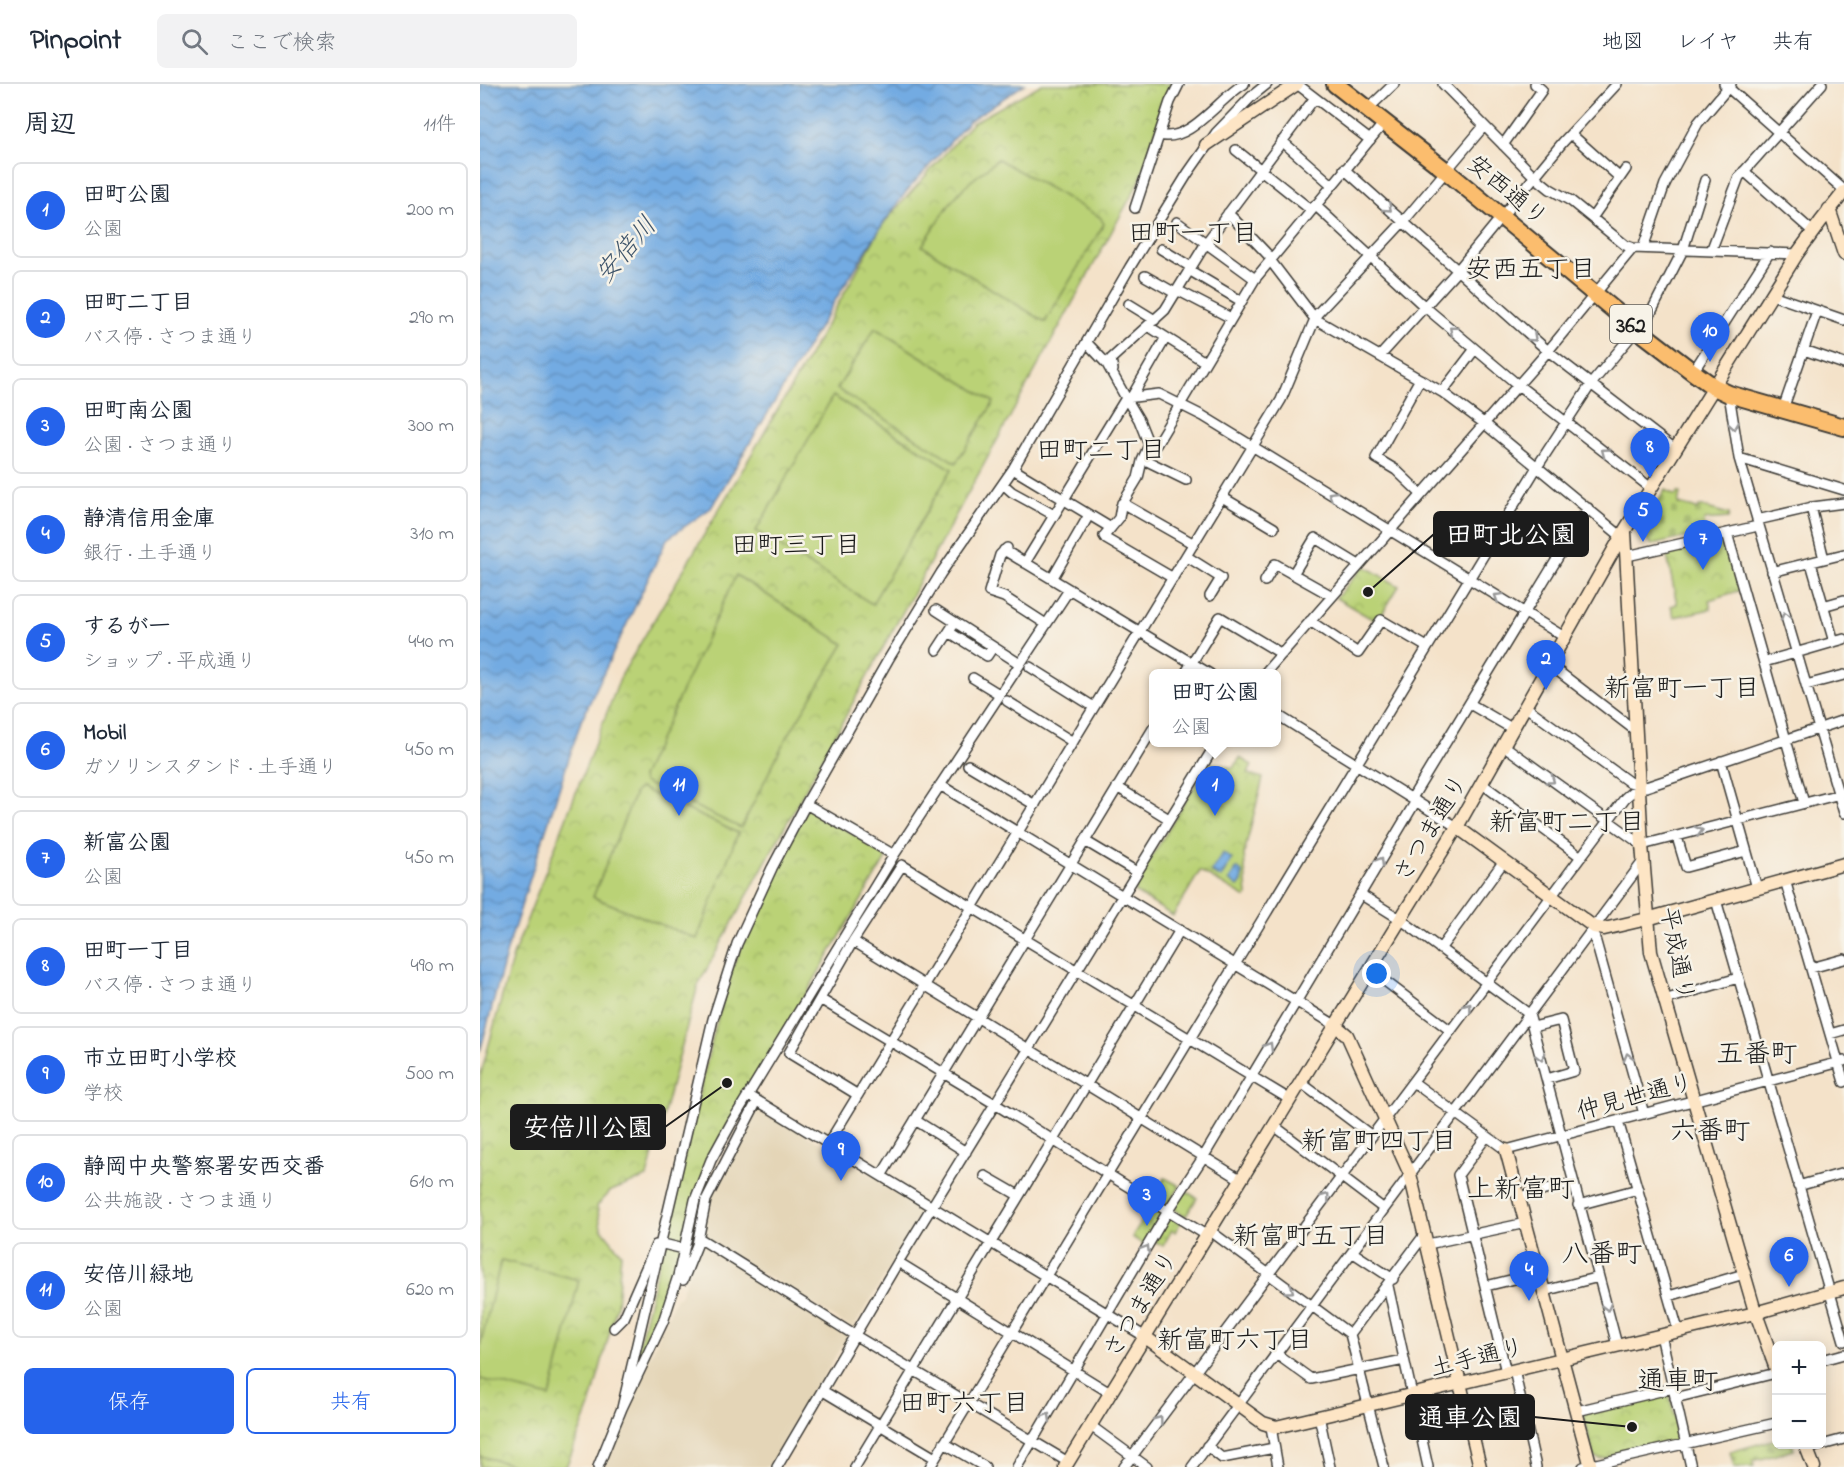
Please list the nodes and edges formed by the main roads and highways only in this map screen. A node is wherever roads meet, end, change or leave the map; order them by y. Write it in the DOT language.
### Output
graph roads {
  1 [pos="1335,84"];
  2 [pos="1352,84"];
  3 [pos="1445,170"];
  4 [pos="1714,387"];
  1 -- 3 [label="highway, 安西通り / 362"];
  2 -- 3 [label="highway, 安西通り / 362"];
  3 -- 4 [label="highway, 安西通り / 362"];
}
